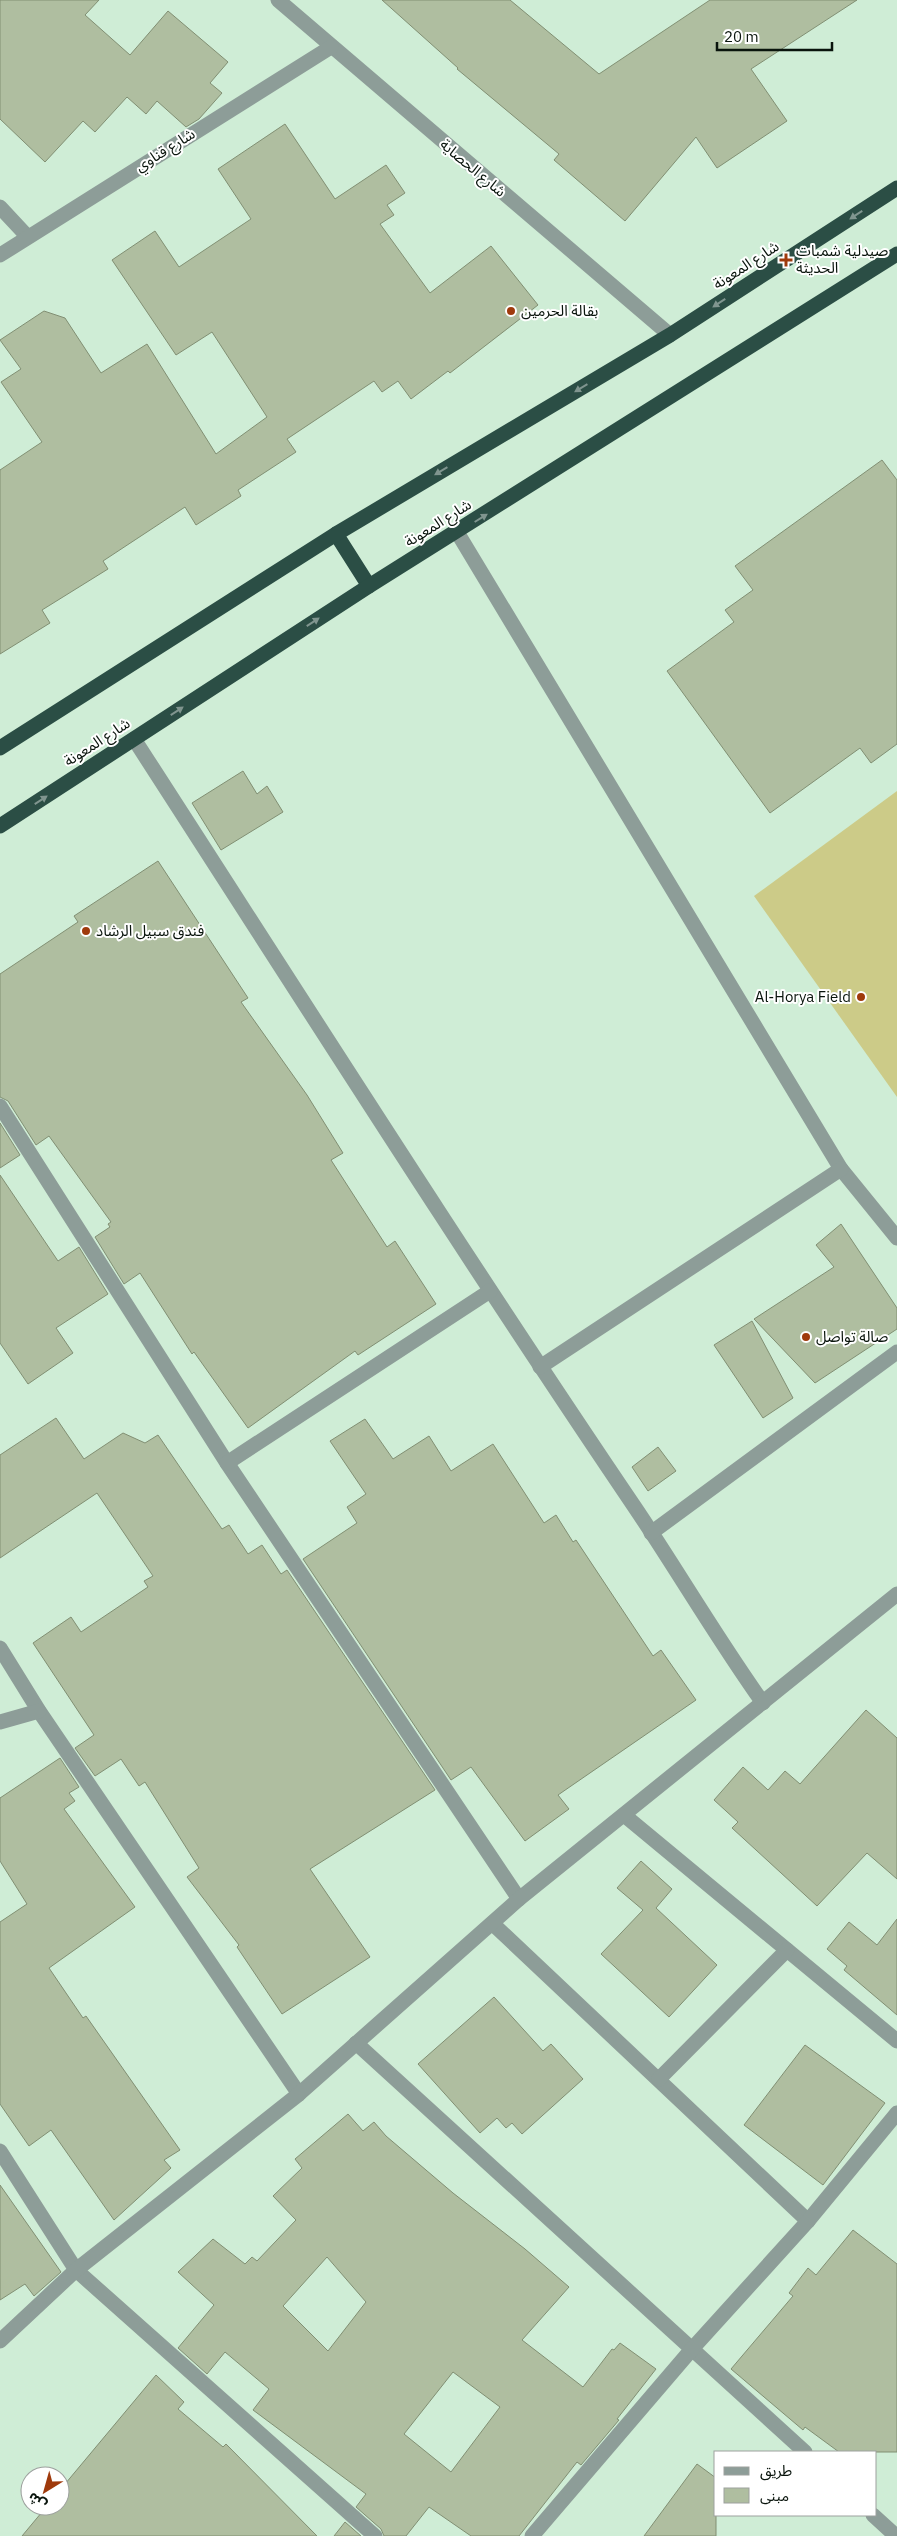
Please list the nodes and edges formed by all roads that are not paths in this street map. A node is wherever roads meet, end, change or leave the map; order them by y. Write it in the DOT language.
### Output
graph roads {
  1 [pos="278,0"];
  2 [pos="331,47"];
  3 [pos="897,188"];
  4 [pos="0,207"];
  5 [pos="27,236"];
  6 [pos="897,254"];
  7 [pos="0,255"];
  8 [pos="670,335"];
  9 [pos="457,532"];
  10 [pos="336,534"];
  11 [pos="369,586"];
  12 [pos="134,739"];
  13 [pos="0,748"];
  14 [pos="0,826"];
  15 [pos="0,1106"];
  16 [pos="842,1169"];
  17 [pos="897,1238"];
  18 [pos="490,1291"];
  19 [pos="897,1352"];
  20 [pos="540,1367"];
  21 [pos="227,1463"];
  22 [pos="652,1533"];
  23 [pos="897,1594"];
  24 [pos="0,1648"];
  25 [pos="762,1703"];
  26 [pos="39,1711"];
  27 [pos="0,1722"];
  28 [pos="624,1815"];
  29 [pos="519,1899"];
  30 [pos="493,1924"];
  31 [pos="787,1950"];
  32 [pos="897,2041"];
  33 [pos="356,2043"];
  34 [pos="659,2080"];
  35 [pos="299,2094"];
  36 [pos="897,2113"];
  37 [pos="0,2151"];
  38 [pos="808,2221"];
  39 [pos="76,2270"];
  40 [pos="0,2341"];
  41 [pos="692,2349"];
  42 [pos="804,2451"];
  43 [pos="874,2516"];
  44 [pos="374,2536"];
  45 [pos="532,2536"];
  46 [pos="896,2536"];
  1 -- 2 [label="street, شارع الحصاية"];
  2 -- 5 [label="street, شارع قناوي"];
  2 -- 8 [label="street, شارع الحصاية"];
  3 -- 8 [label="highway, شارع المعونة, one-way"];
  4 -- 5 [label="street"];
  5 -- 7 [label="street, شارع قناوي"];
  9 -- 6 [label="highway, شارع المعونة, one-way"];
  8 -- 10 [label="highway, شارع المعونة, one-way"];
  9 -- 11 [label="highway, شارع المعونة"];
  9 -- 16 [label="street"];
  10 -- 11 [label="highway"];
  10 -- 13 [label="highway, شارع المعونة"];
  12 -- 11 [label="highway, شارع المعونة, one-way"];
  14 -- 12 [label="highway, شارع المعونة, one-way"];
  12 -- 18 [label="street"];
  15 -- 21 [label="street"];
  16 -- 17 [label="street"];
  16 -- 20 [label="street"];
  18 -- 20 [label="street"];
  18 -- 21 [label="street"];
  19 -- 22 [label="street"];
  20 -- 22 [label="street"];
  21 -- 29 [label="street"];
  22 -- 25 [label="street"];
  23 -- 25 [label="street"];
  24 -- 26 [label="street"];
  25 -- 28 [label="street"];
  26 -- 27 [label="street"];
  26 -- 35 [label="street"];
  28 -- 29 [label="street"];
  28 -- 31 [label="street"];
  29 -- 30 [label="street"];
  30 -- 33 [label="street"];
  30 -- 34 [label="street"];
  31 -- 32 [label="street"];
  31 -- 34 [label="street"];
  33 -- 35 [label="street"];
  33 -- 41 [label="street"];
  34 -- 38 [label="street"];
  35 -- 39 [label="street"];
  36 -- 38 [label="street"];
  37 -- 39 [label="street"];
  38 -- 41 [label="street"];
  39 -- 40 [label="street"];
  39 -- 44 [label="street"];
  41 -- 42 [label="street"];
  41 -- 45 [label="street"];
  43 -- 46 [label="street"];
}
